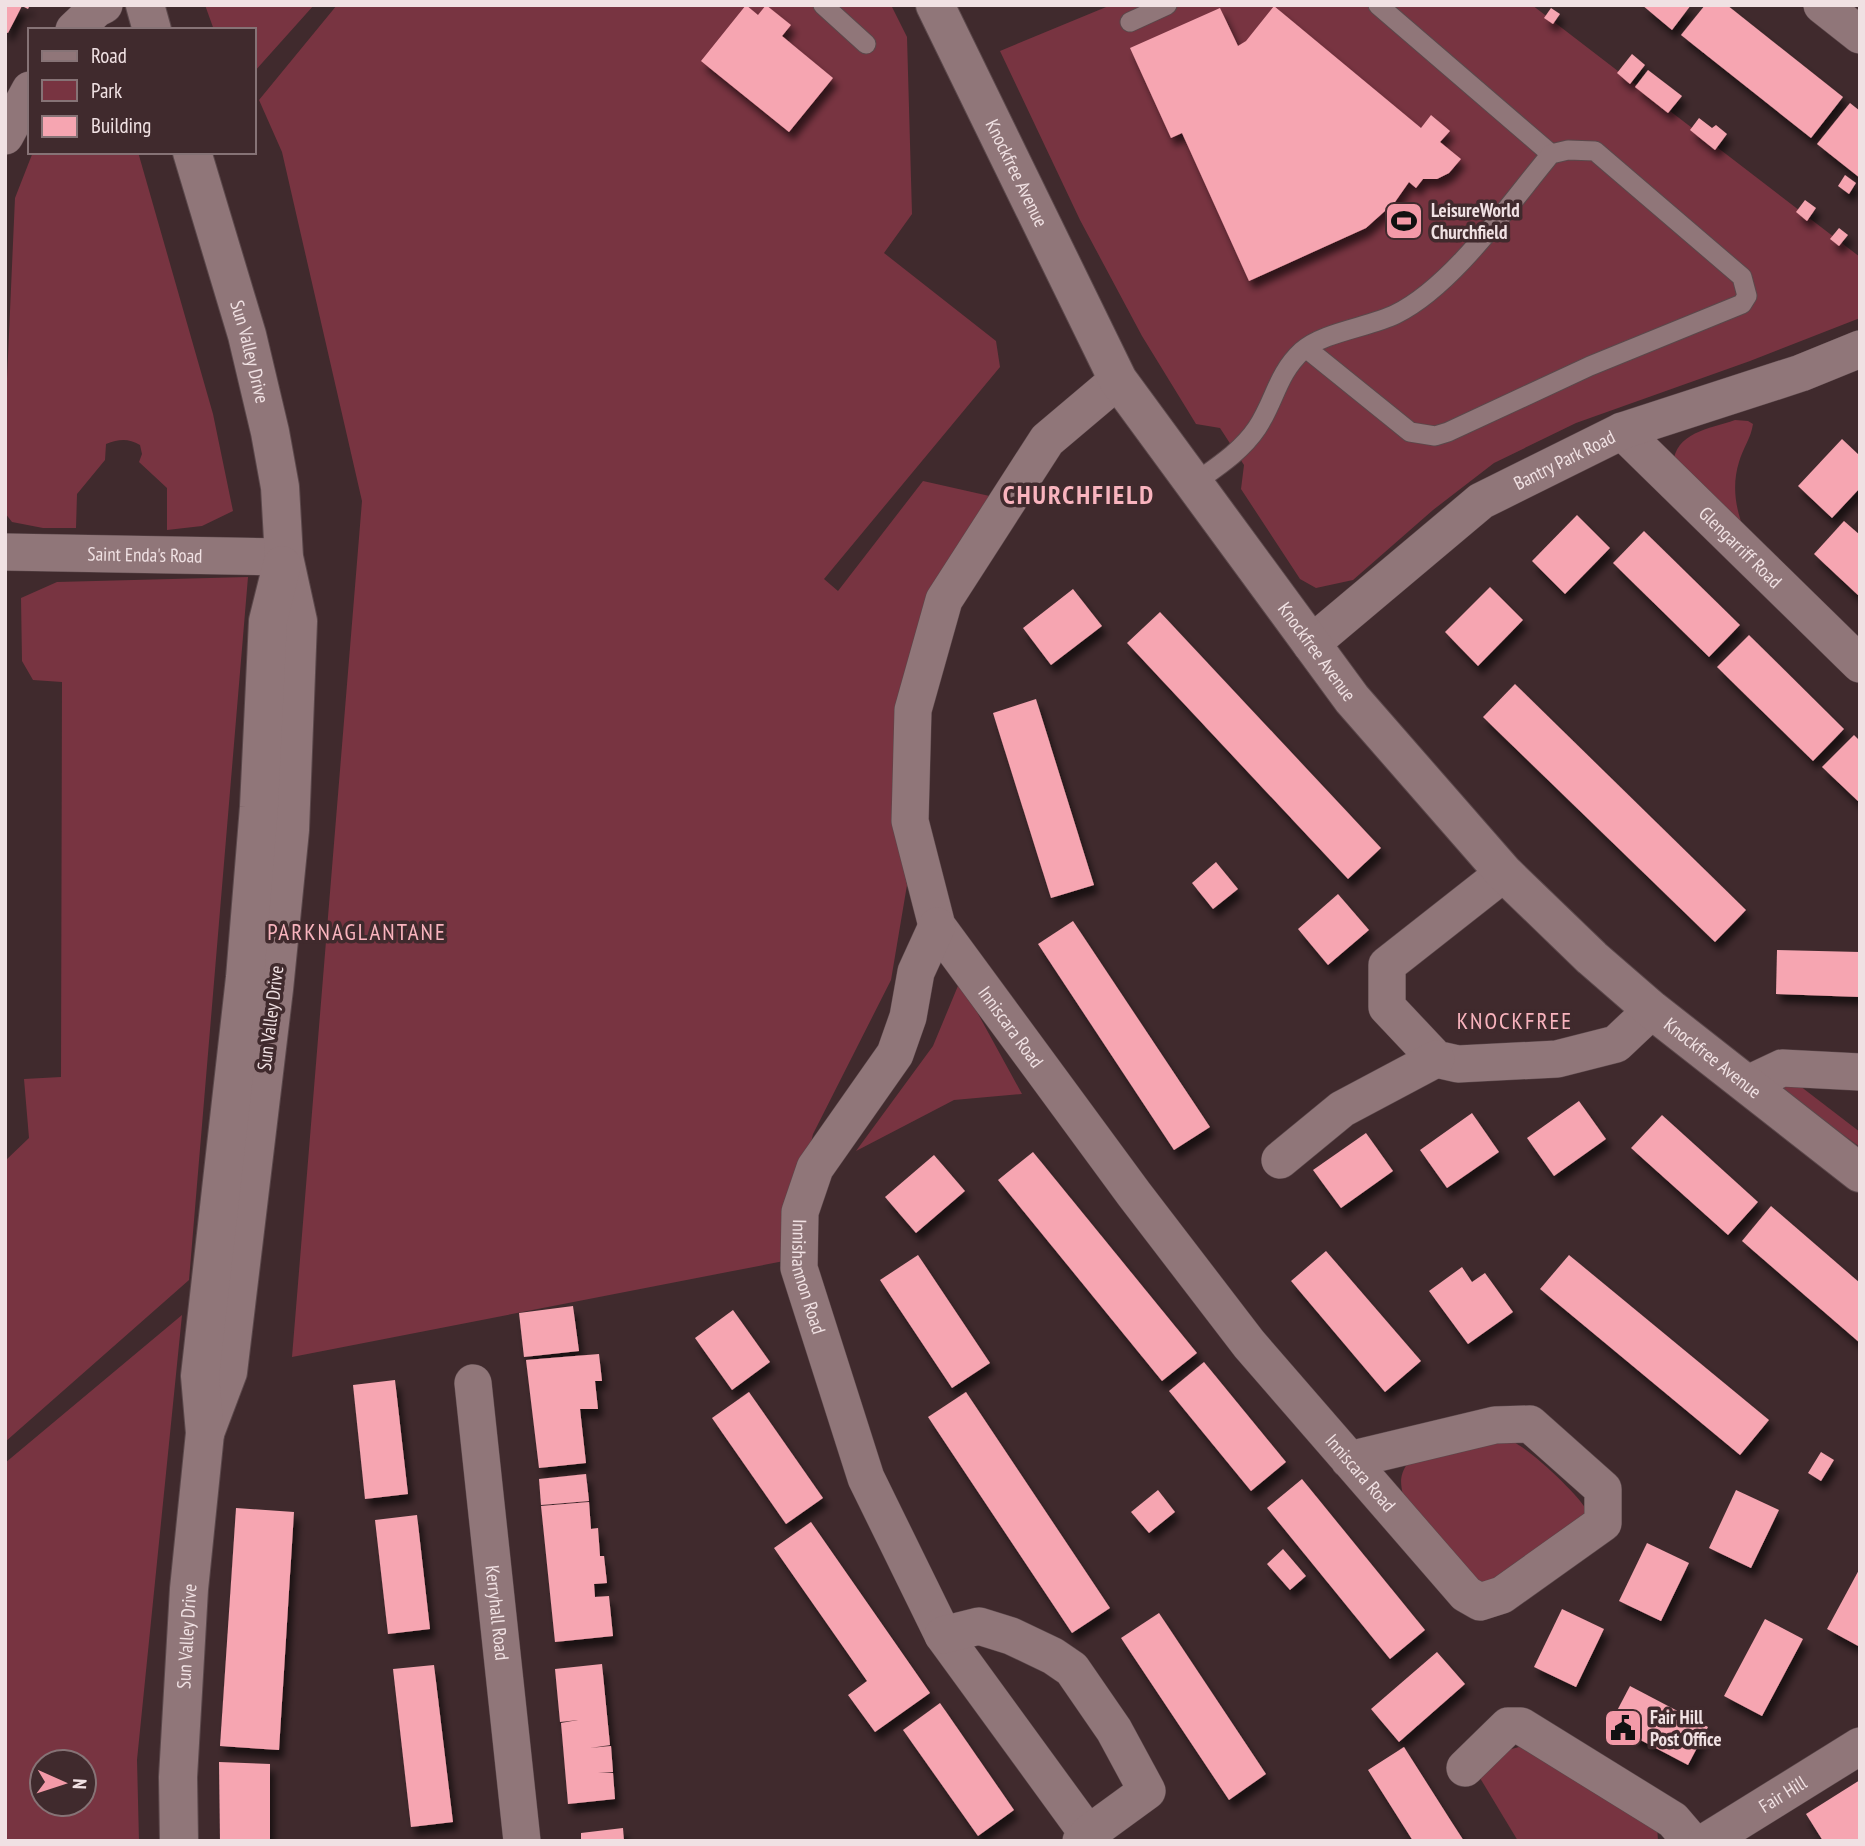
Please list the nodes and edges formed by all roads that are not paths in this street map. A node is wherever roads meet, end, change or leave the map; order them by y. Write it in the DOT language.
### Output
graph roads {
  1 [pos="104,5"];
  2 [pos="145,5"];
  3 [pos="823,5"];
  4 [pos="935,5"];
  5 [pos="1167,5"];
  6 [pos="1378,5"];
  7 [pos="1822,5"];
  8 [pos="1130,22"];
  9 [pos="76,28"];
  10 [pos="151,28"];
  11 [pos="1860,35"];
  12 [pos="866,44"];
  13 [pos="28,94"];
  14 [pos="5,136"];
  15 [pos="193,154"];
  16 [pos="1551,154"];
  17 [pos="1306,348"];
  18 [pos="1860,349"];
  19 [pos="1118,380"];
  20 [pos="1622,431"];
  21 [pos="1193,484"];
  22 [pos="5,552"];
  23 [pos="284,556"];
  24 [pos="1311,644"];
  25 [pos="1860,664"];
  26 [pos="1504,873"];
  27 [pos="937,926"];
  28 [pos="1652,1010"];
  29 [pos="1436,1059"];
  30 [pos="1860,1072"];
  31 [pos="1748,1084"];
  32 [pos="1280,1160"];
  33 [pos="1860,1173"];
  34 [pos="473,1383"];
  35 [pos="1349,1460"];
  36 [pos="943,1635"];
  37 [pos="1860,1746"];
  38 [pos="1465,1768"];
  39 [pos="1085,1838"];
  40 [pos="179,1841"];
  41 [pos="522,1841"];
  42 [pos="1691,1841"];
  43 [pos="1707,1841"];
  1 -- 9 [label="street"];
  2 -- 10 [label="street"];
  3 -- 12 [label="lane"];
  4 -- 19 [label="street, Knockfree Avenue"];
  5 -- 8 [label="lane"];
  6 -- 16 [label="lane"];
  7 -- 11 [label="street"];
  13 -- 14 [label="street"];
  15 -- 23 [label="street, Sun Valley Drive"];
  16 -- 17 [label="lane"];
  16 -- 17 [label="lane"];
  17 -- 21 [label="lane"];
  18 -- 20 [label="street, Bantry Park Road"];
  19 -- 21 [label="street, Knockfree Avenue"];
  19 -- 27 [label="street, Inniscara Road"];
  20 -- 24 [label="street, Bantry Park Road"];
  20 -- 25 [label="street, Glengarriff Road"];
  21 -- 24 [label="street, Knockfree Avenue"];
  22 -- 23 [label="street, Saint Enda's Road"];
  23 -- 40 [label="street, Sun Valley Drive"];
  24 -- 26 [label="street, Knockfree Avenue"];
  26 -- 28 [label="street, Knockfree Avenue"];
  26 -- 29 [label="street"];
  27 -- 35 [label="street, Inniscara Road"];
  27 -- 36 [label="street, Innishannon Road"];
  28 -- 29 [label="street"];
  28 -- 31 [label="street, Knockfree Avenue"];
  29 -- 32 [label="street"];
  30 -- 31 [label="street"];
  31 -- 33 [label="street, Knockfree Avenue"];
  34 -- 41 [label="street, Kerryhall Road"];
  35 -- 35 [label="street, Inniscara Road"];
  36 -- 39 [label="street, Innishannon Road"];
  36 -- 39 [label="street, Innishannon Road"];
  37 -- 43 [label="street, Fair Hill"];
  38 -- 42 [label="street"];
}
